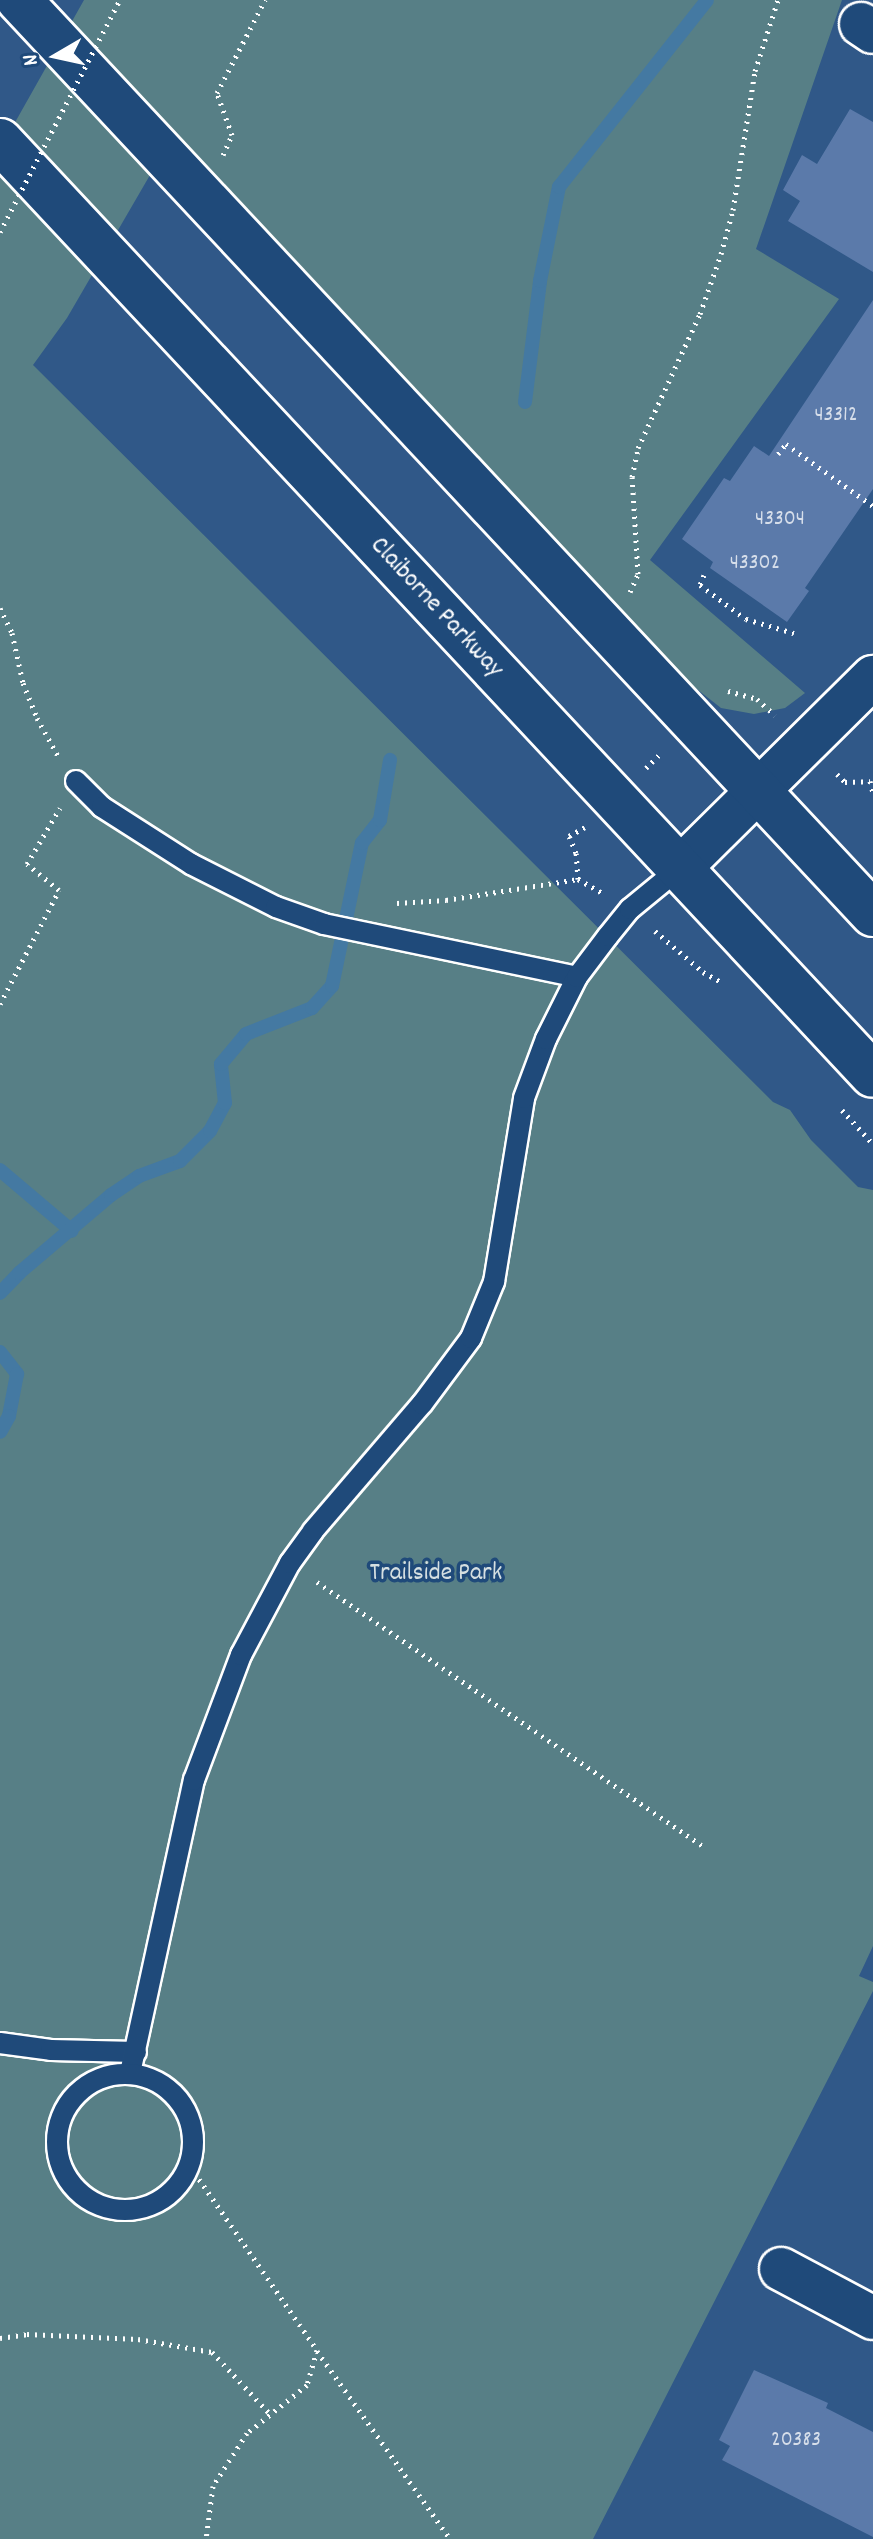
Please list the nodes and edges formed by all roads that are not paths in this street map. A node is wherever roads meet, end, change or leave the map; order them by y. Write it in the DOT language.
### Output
graph roads {
  1 [pos="19,0"];
  2 [pos="0,141"];
  3 [pos="873,677"];
  4 [pos="76,781"];
  5 [pos="757,790"];
  6 [pos="680,868"];
  7 [pos="873,914"];
  8 [pos="577,977"];
  9 [pos="873,1075"];
  10 [pos="0,2043"];
  11 [pos="136,2052"];
  12 [pos="130,2073"];
  13 [pos="781,2269"];
  14 [pos="873,2318"];
  1 -- 5 [label="main road"];
  2 -- 6 [label="main road, Claiborne Parkway"];
  3 -- 5 [label="street"];
  4 -- 8 [label="lane"];
  5 -- 6 [label="street"];
  5 -- 7 [label="main road"];
  6 -- 8 [label="lane"];
  6 -- 9 [label="main road, Claiborne Parkway"];
  8 -- 11 [label="lane"];
  10 -- 11 [label="lane"];
  11 -- 12 [label="lane"];
  12 -- 12 [label="lane"];
  13 -- 14 [label="street"];
}
